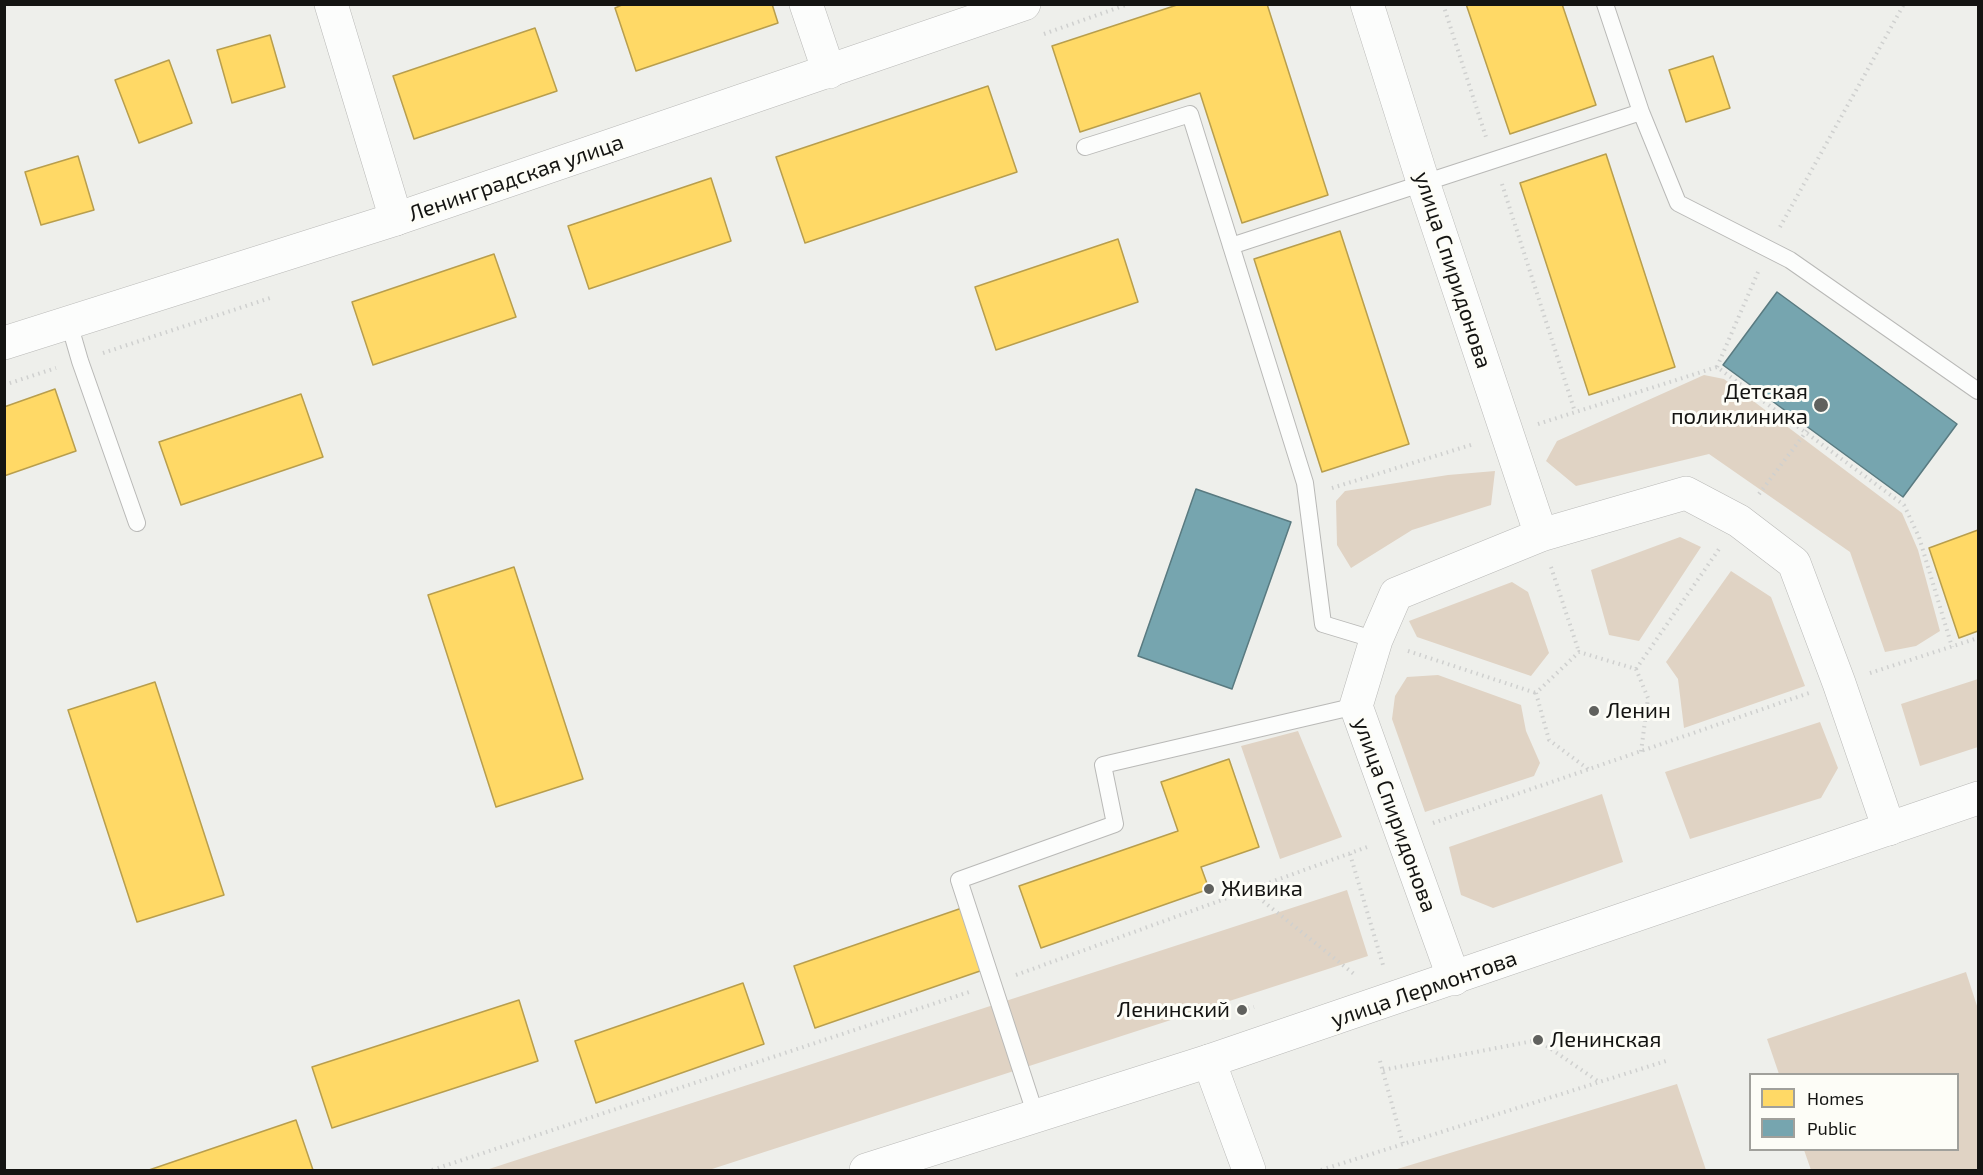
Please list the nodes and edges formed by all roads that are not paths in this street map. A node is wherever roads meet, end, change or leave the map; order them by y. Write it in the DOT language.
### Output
graph roads {
  1 [pos="331,4"];
  2 [pos="806,4"];
  3 [pos="1024,4"];
  4 [pos="1367,4"];
  5 [pos="1605,4"];
  6 [pos="829,72"];
  7 [pos="1641,112"];
  8 [pos="1085,147"];
  9 [pos="1424,184"];
  10 [pos="396,219"];
  11 [pos="1231,246"];
  12 [pos="69,323"];
  13 [pos="4,343"];
  14 [pos="1978,392"];
  15 [pos="137,523"];
  16 [pos="1541,535"];
  17 [pos="1376,640"];
  18 [pos="1356,706"];
  19 [pos="1978,798"];
  20 [pos="1889,829"];
  21 [pos="1455,979"];
  22 [pos="1209,1061"];
  23 [pos="1036,1116"];
  24 [pos="866,1170"];
  25 [pos="1249,1170"];
  1 -- 10 [label="street"];
  2 -- 6 [label="street"];
  3 -- 6 [label="street, Ленинградская улица"];
  4 -- 9 [label="street, улица Спиридонова"];
  5 -- 7 [label="lane"];
  6 -- 10 [label="street, Ленинградская улица"];
  7 -- 9 [label="lane"];
  7 -- 14 [label="lane"];
  8 -- 11 [label="lane"];
  9 -- 11 [label="lane"];
  9 -- 16 [label="street, улица Спиридонова"];
  10 -- 12 [label="street, Ленинградская улица"];
  11 -- 17 [label="lane"];
  12 -- 13 [label="street, Ленинградская улица"];
  12 -- 15 [label="lane"];
  16 -- 17 [label="street, улица Спиридонова"];
  16 -- 20 [label="street, улица Спиридонова"];
  17 -- 18 [label="street, улица Спиридонова"];
  18 -- 21 [label="street, улица Спиридонова"];
  18 -- 23 [label="lane"];
  19 -- 20 [label="street, улица Лермонтова"];
  20 -- 21 [label="street, улица Лермонтова"];
  21 -- 22 [label="street, улица Лермонтова"];
  22 -- 23 [label="street, улица Лермонтова"];
  22 -- 25 [label="street"];
  23 -- 24 [label="street, улица Лермонтова"];
}
